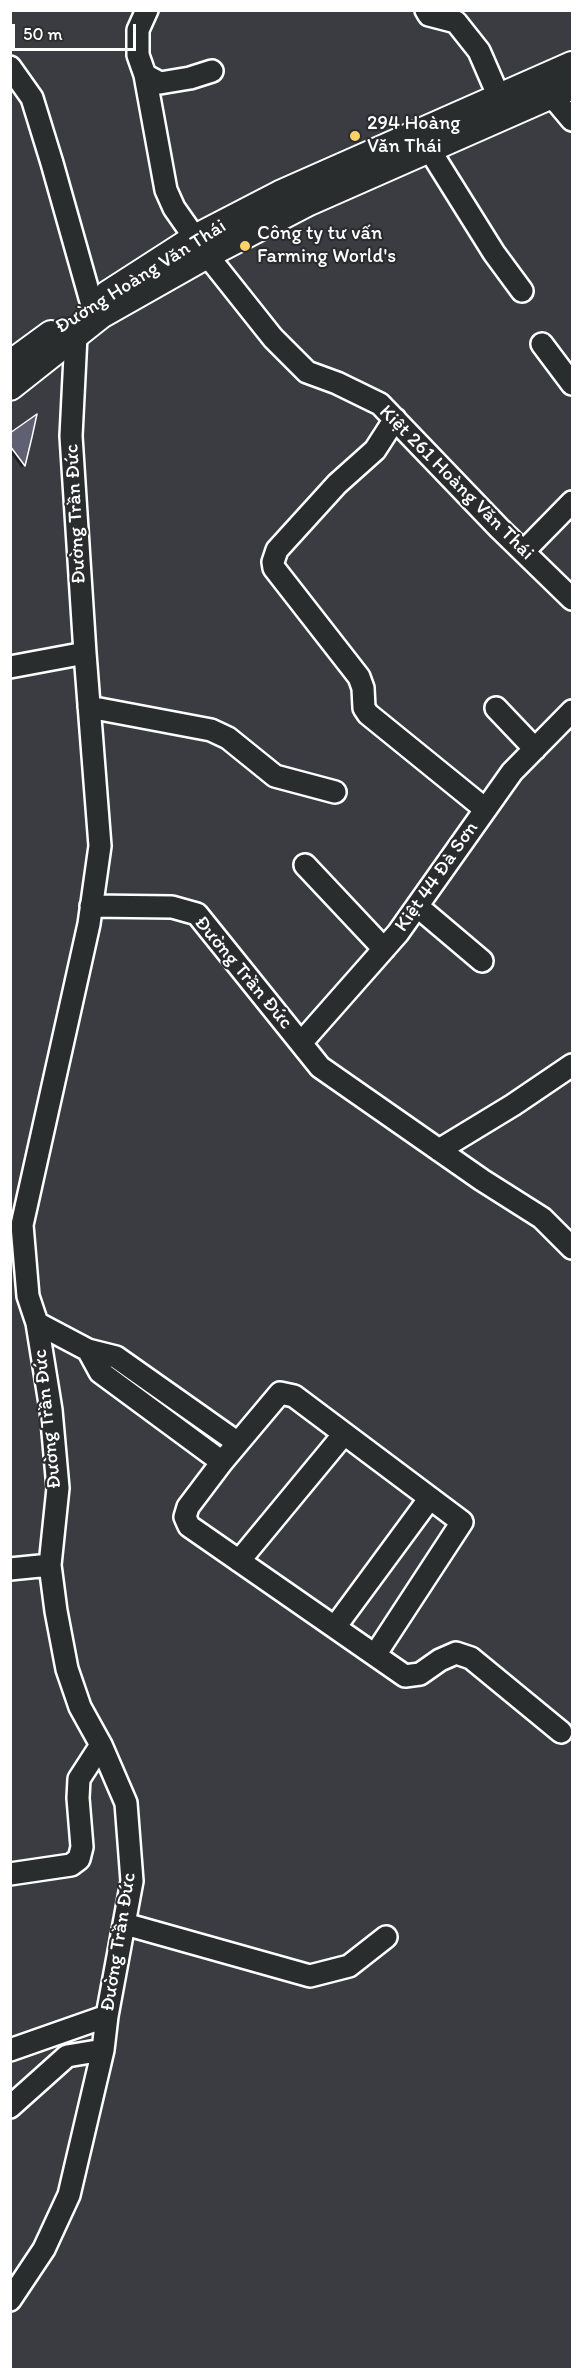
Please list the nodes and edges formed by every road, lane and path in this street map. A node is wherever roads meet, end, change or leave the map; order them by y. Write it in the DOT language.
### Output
graph roads {
  1 [pos="147,10"];
  2 [pos="426,10"];
  3 [pos="573,65"];
  4 [pos="10,67"];
  5 [pos="213,71"];
  6 [pos="145,75"];
  7 [pos="562,91"];
  8 [pos="499,97"];
  9 [pos="573,120"];
  10 [pos="429,149"];
  11 [pos="201,246"];
  12 [pos="522,291"];
  13 [pos="92,305"];
  14 [pos="72,328"];
  15 [pos="542,344"];
  16 [pos="10,364"];
  17 [pos="573,384"];
  18 [pos="10,387"];
  19 [pos="395,419"];
  20 [pos="573,502"];
  21 [pos="524,551"];
  22 [pos="573,598"];
  23 [pos="85,653"];
  24 [pos="10,667"];
  25 [pos="89,707"];
  26 [pos="496,708"];
  27 [pos="573,711"];
  28 [pos="535,749"];
  29 [pos="335,792"];
  30 [pos="485,809"];
  31 [pos="305,865"];
  32 [pos="91,906"];
  33 [pos="417,906"];
  34 [pos="384,949"];
  35 [pos="482,961"];
  36 [pos="301,1043"];
  37 [pos="568,1074"];
  38 [pos="439,1150"];
  39 [pos="573,1248"];
  40 [pos="37,1323"];
  41 [pos="88,1350"];
  42 [pos="344,1434"];
  43 [pos="238,1443"];
  44 [pos="222,1462"];
  45 [pos="430,1498"];
  46 [pos="239,1561"];
  47 [pos="50,1565"];
  48 [pos="10,1569"];
  49 [pos="334,1627"];
  50 [pos="375,1655"];
  51 [pos="561,1731"];
  52 [pos="101,1744"];
  53 [pos="10,1874"];
  54 [pos="125,1924"];
  55 [pos="386,1937"];
  56 [pos="107,2016"];
  57 [pos="10,2050"];
  58 [pos="103,2050"];
  59 [pos="10,2107"];
  60 [pos="10,2300"];
  1 -- 6 [label="street, Kiệt 261 Hoàng Văn Thái"];
  2 -- 8 [label="street"];
  3 -- 8 [label="main road, Đường Hoàng Văn Thái"];
  4 -- 13 [label="street"];
  5 -- 6 [label="street"];
  6 -- 11 [label="street, Kiệt 261 Hoàng Văn Thái"];
  7 -- 9 [label="street"];
  7 -- 10 [label="main road, Đường Hoàng Văn Thái"];
  8 -- 11 [label="main road, Đường Hoàng Văn Thái"];
  10 -- 11 [label="main road, Đường Hoàng Văn Thái"];
  10 -- 12 [label="street"];
  11 -- 13 [label="main road, Đường Hoàng Văn Thái"];
  11 -- 14 [label="main road, Đường Hoàng Văn Thái"];
  11 -- 19 [label="street, Kiệt 261 Hoàng Văn Thái"];
  13 -- 14 [label="main road, Đường Hoàng Văn Thái"];
  14 -- 16 [label="main road, Đường Hoàng Văn Thái"];
  14 -- 18 [label="main road"];
  14 -- 23 [label="street, Đường Trần Đức"];
  15 -- 17 [label="street"];
  19 -- 21 [label="street, Kiệt 261 Hoàng Văn Thái"];
  19 -- 30 [label="street"];
  20 -- 21 [label="street"];
  21 -- 22 [label="street, Kiệt 261 Hoàng Văn Thái"];
  23 -- 24 [label="street"];
  23 -- 25 [label="street, Đường Trần Đức"];
  25 -- 29 [label="street"];
  25 -- 32 [label="street, Đường Trần Đức"];
  26 -- 28 [label="street"];
  27 -- 28 [label="street, Kiệt 44 Đà Sơn"];
  28 -- 30 [label="street, Kiệt 44 Đà Sơn"];
  30 -- 33 [label="street, Kiệt 44 Đà Sơn"];
  31 -- 34 [label="street"];
  32 -- 36 [label="street, Đường Trần Đức"];
  32 -- 40 [label="street, Đường Trần Đức"];
  33 -- 34 [label="street, Kiệt 44 Đà Sơn"];
  33 -- 35 [label="street"];
  34 -- 36 [label="street, Kiệt 44 Đà Sơn"];
  36 -- 38 [label="street, Đường Trần Đức"];
  37 -- 38 [label="street"];
  38 -- 39 [label="street, Đường Trần Đức"];
  40 -- 41 [label="street"];
  40 -- 47 [label="street, Đường Trần Đức"];
  41 -- 43 [label="street"];
  41 -- 44 [label="street"];
  42 -- 43 [label="street"];
  42 -- 45 [label="street"];
  42 -- 46 [label="street"];
  43 -- 44 [label="street"];
  44 -- 46 [label="street"];
  45 -- 49 [label="street"];
  45 -- 50 [label="street"];
  46 -- 49 [label="street"];
  47 -- 48 [label="street"];
  47 -- 52 [label="street, Đường Trần Đức"];
  49 -- 50 [label="street"];
  50 -- 51 [label="street"];
  52 -- 53 [label="street"];
  52 -- 54 [label="street, Đường Trần Đức"];
  54 -- 55 [label="street"];
  54 -- 56 [label="street, Đường Trần Đức"];
  56 -- 57 [label="street"];
  56 -- 58 [label="street, Đường Trần Đức"];
  58 -- 59 [label="street"];
  58 -- 60 [label="street, Đường Trần Đức"];
}
